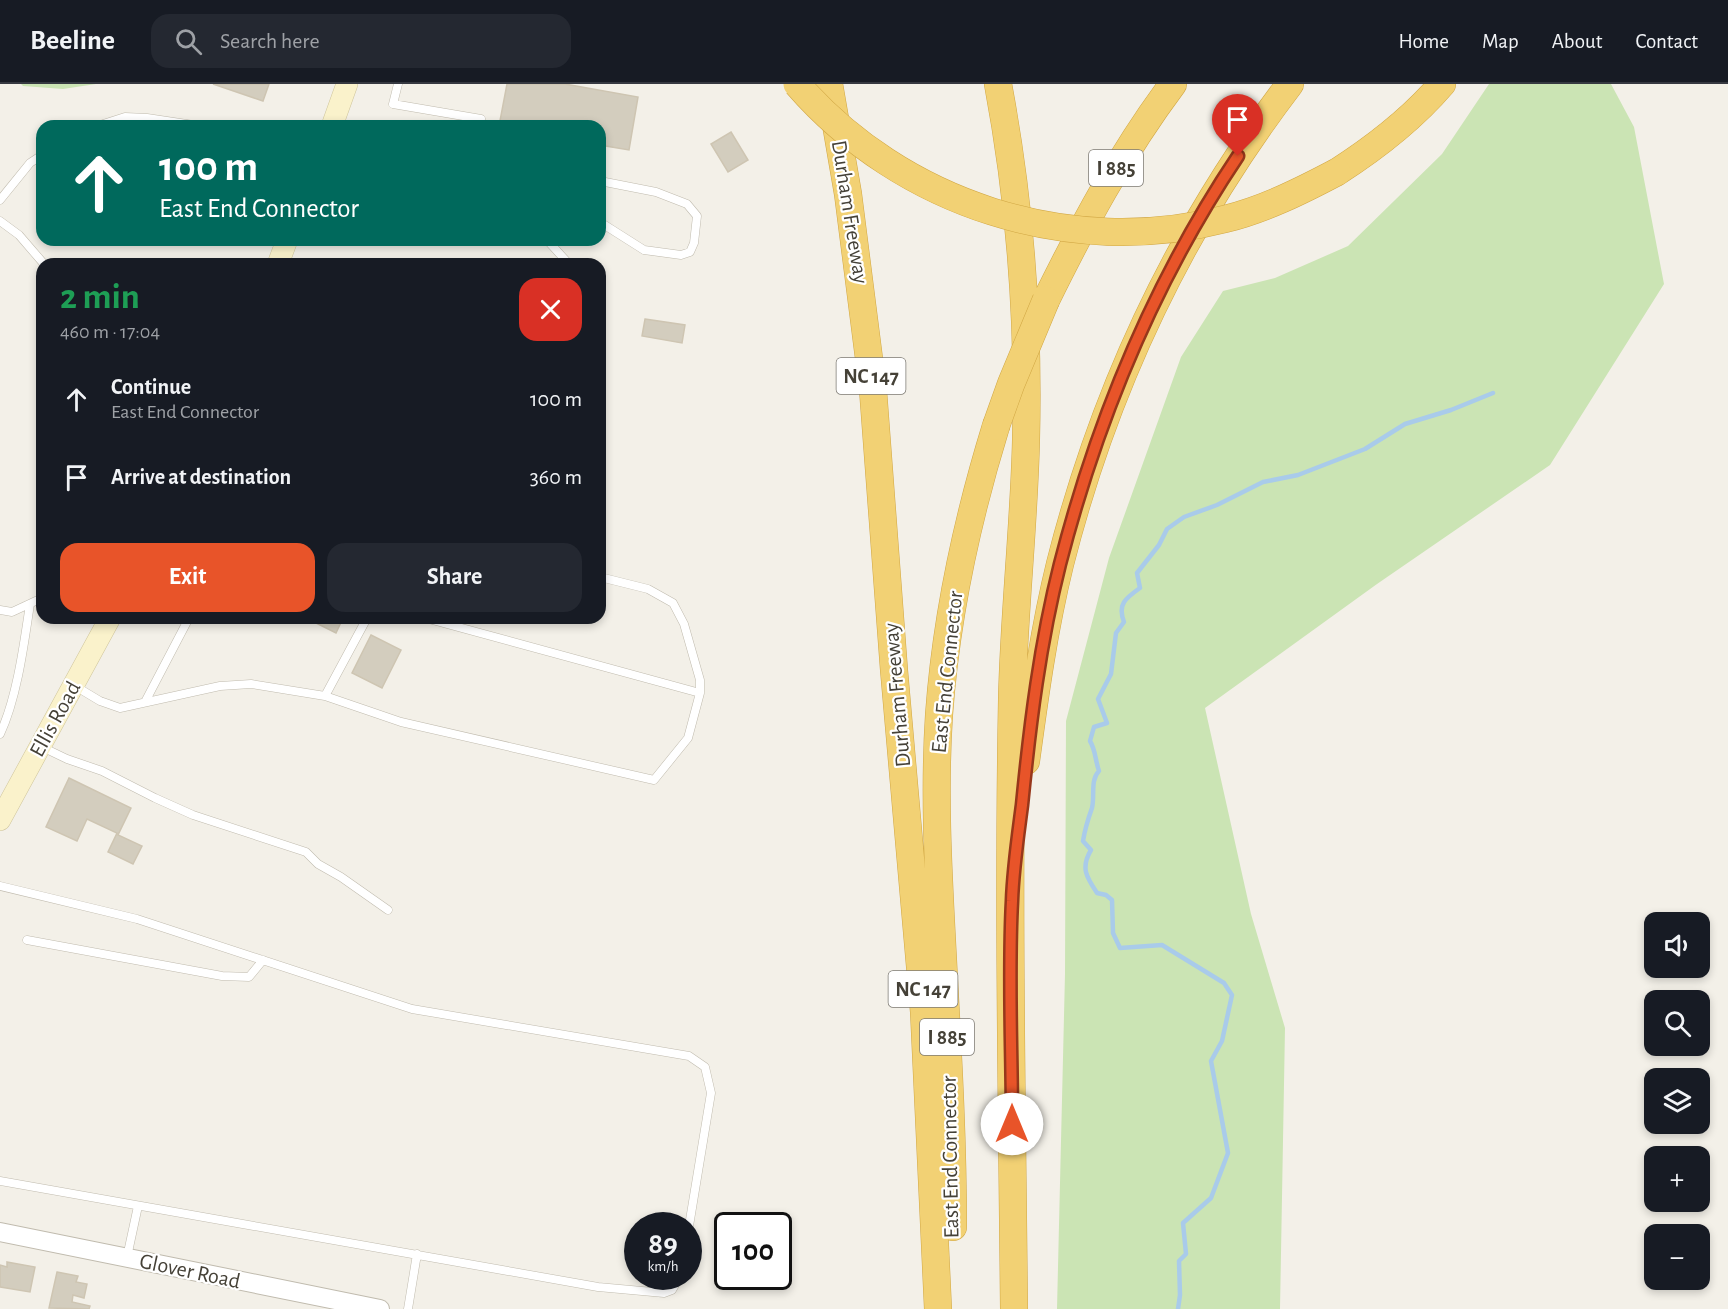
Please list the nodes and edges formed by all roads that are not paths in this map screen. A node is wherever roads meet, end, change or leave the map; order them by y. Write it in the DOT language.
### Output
graph roads {
  1 [pos="347,84"];
  2 [pos="398,84"];
  3 [pos="797,84"];
  4 [pos="829,84"];
  5 [pos="998,84"];
  6 [pos="1173,84"];
  7 [pos="1290,84"];
  8 [pos="1442,84"];
  9 [pos="481,118"];
  10 [pos="116,120"];
  11 [pos="160,120"];
  12 [pos="334,120"];
  13 [pos="36,159"];
  14 [pos="606,183"];
  15 [pos="0,200"];
  16 [pos="0,221"];
  17 [pos="606,226"];
  18 [pos="552,246"];
  19 [pos="39,258"];
  20 [pos="564,258"];
  21 [pos="606,579"];
  22 [pos="36,601"];
  23 [pos="30,604"];
  24 [pos="0,610"];
  25 [pos="107,624"];
  26 [pos="186,624"];
  27 [pos="364,624"];
  28 [pos="446,624"];
  29 [pos="73,685"];
  30 [pos="700,693"];
  31 [pos="325,696"];
  32 [pos="145,702"];
  33 [pos="0,735"];
  34 [pos="40,746"];
  35 [pos="0,820"];
  36 [pos="0,886"];
  37 [pos="1012,900"];
  38 [pos="388,910"];
  39 [pos="27,940"];
  40 [pos="263,960"];
  41 [pos="0,1181"];
  42 [pos="138,1206"];
  43 [pos="691,1212"];
  44 [pos="0,1232"];
  45 [pos="417,1254"];
  46 [pos="127,1258"];
  47 [pos="624,1289"];
  48 [pos="631,1290"];
  49 [pos="672,1290"];
  50 [pos="380,1309"];
  51 [pos="408,1309"];
  52 [pos="938,1309"];
  53 [pos="952,1309"];
  54 [pos="1014,1309"];
  1 -- 12 [label="main road"];
  2 -- 9 [label="lane"];
  3 -- 8 [label="highway, bridge"];
  4 -- 52 [label="highway, Durham Freeway / NC 147"];
  5 -- 37 [label="highway"];
  6 -- 53 [label="highway, East End Connector / I 885, bridge"];
  7 -- 37 [label="highway"];
  10 -- 11 [label="lane"];
  13 -- 15 [label="lane"];
  14 -- 17 [label="lane"];
  16 -- 19 [label="lane"];
  18 -- 20 [label="lane"];
  21 -- 30 [label="lane"];
  22 -- 23 [label="lane"];
  23 -- 24 [label="lane"];
  23 -- 33 [label="lane"];
  25 -- 29 [label="main road, Ellis Road"];
  26 -- 32 [label="lane"];
  27 -- 31 [label="lane"];
  28 -- 30 [label="lane"];
  29 -- 32 [label="lane"];
  29 -- 34 [label="main road, Ellis Road"];
  30 -- 31 [label="lane"];
  31 -- 32 [label="lane"];
  34 -- 35 [label="main road, Ellis Road"];
  34 -- 38 [label="lane"];
  36 -- 40 [label="lane"];
  37 -- 54 [label="highway"];
  39 -- 40 [label="lane"];
  40 -- 43 [label="lane"];
  41 -- 42 [label="lane"];
  42 -- 45 [label="lane"];
  42 -- 46 [label="lane"];
  44 -- 46 [label="street, Glover Road"];
  45 -- 47 [label="lane"];
  45 -- 51 [label="lane"];
  46 -- 50 [label="street, Glover Road"];
  48 -- 49 [label="lane"];
}
